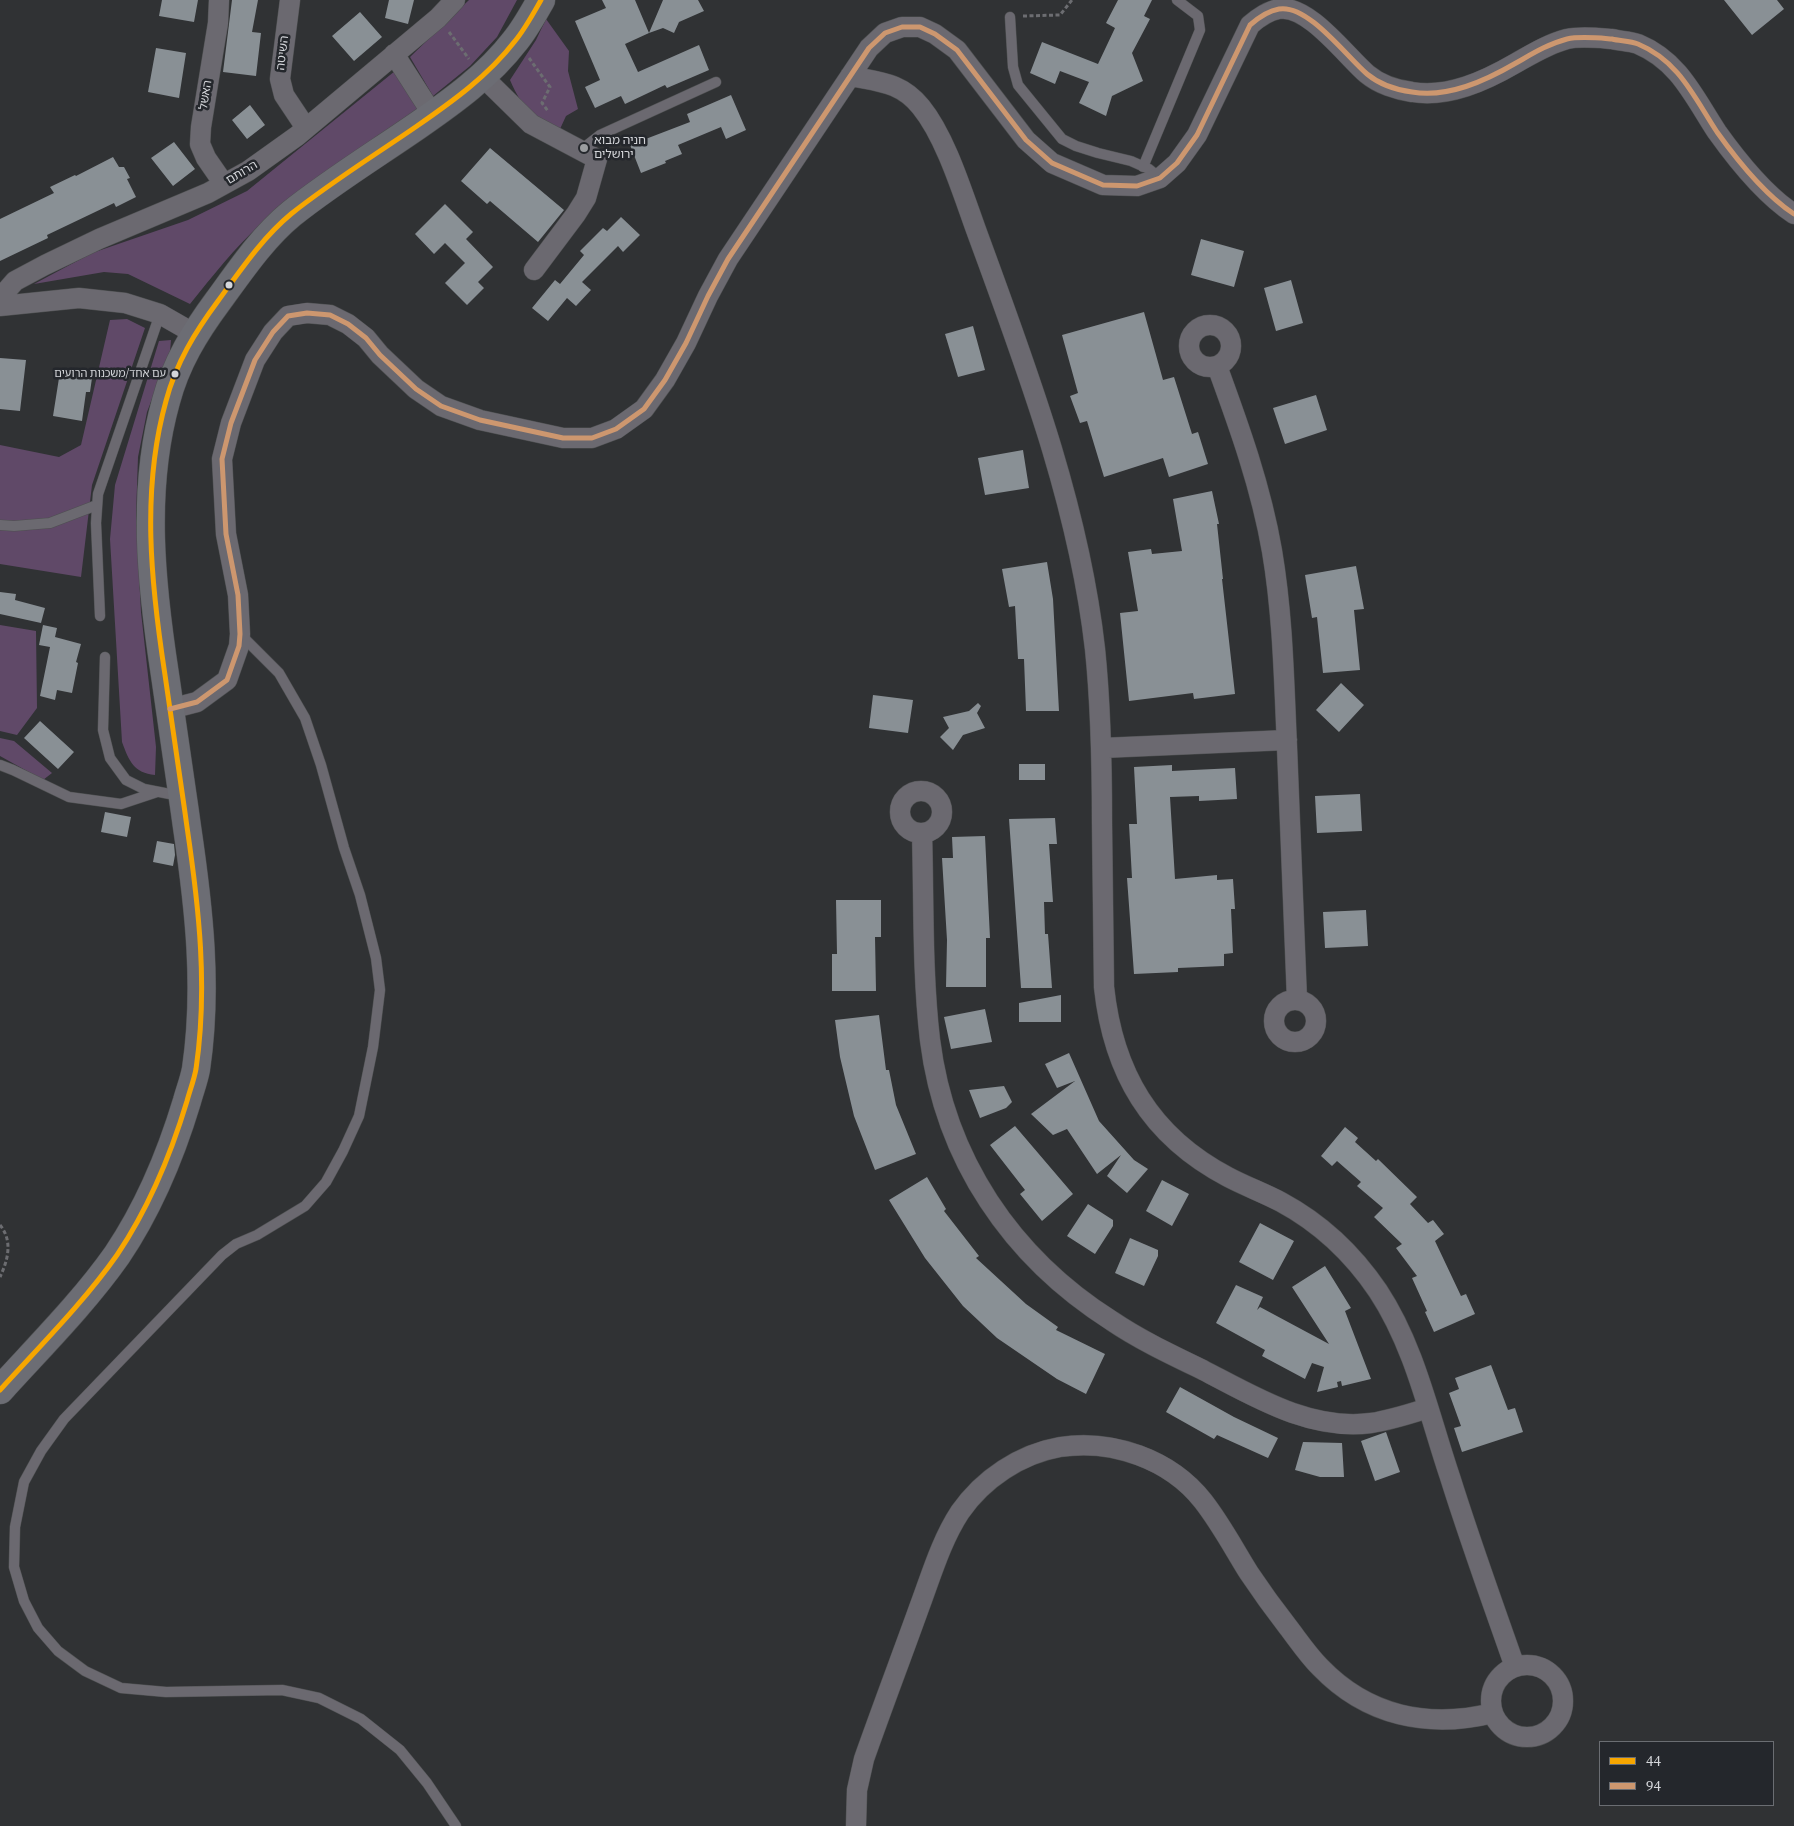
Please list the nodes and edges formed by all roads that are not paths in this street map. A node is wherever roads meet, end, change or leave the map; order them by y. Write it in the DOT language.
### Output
graph roads {
  1 [pos="219,0"];
  2 [pos="290,0"];
  3 [pos="455,0"];
  4 [pos="541,0"];
  5 [pos="1177,0"];
  6 [pos="1010,17"];
  7 [pos="394,54"];
  8 [pos="482,76"];
  9 [pos="850,76"];
  10 [pos="716,82"];
  11 [pos="433,115"];
  12 [pos="306,128"];
  13 [pos="589,155"];
  14 [pos="1151,172"];
  15 [pos="224,184"];
  16 [pos="1794,214"];
  17 [pos="534,270"];
  18 [pos="0,298"];
  19 [pos="0,306"];
  20 [pos="160,314"];
  21 [pos="195,334"];
  22 [pos="1217,366"];
  23 [pos="97,505"];
  24 [pos="0,525"];
  25 [pos="100,616"];
  26 [pos="240,634"];
  27 [pos="105,656"];
  28 [pos="170,709"];
  29 [pos="1287,740"];
  30 [pos="1102,748"];
  31 [pos="0,765"];
  32 [pos="170,794"];
  33 [pos="922,833"];
  34 [pos="1297,1000"];
  35 [pos="0,1390"];
  36 [pos="1428,1408"];
  37 [pos="1515,1667"];
  38 [pos="1493,1713"];
  39 [pos="456,1826"];
  40 [pos="856,1826"];
  1 -- 15 [label="street, האשל"];
  2 -- 12 [label="street, השיטה"];
  3 -- 7 [label="street, הרותם"];
  4 -- 8 [label="street"];
  5 -- 14 [label="lane"];
  6 -- 14 [label="lane"];
  7 -- 11 [label="street"];
  7 -- 12 [label="street, הרותם"];
  8 -- 11 [label="street"];
  8 -- 13 [label="street"];
  9 -- 14 [label="street"];
  9 -- 26 [label="street"];
  9 -- 30 [label="street"];
  10 -- 13 [label="lane"];
  11 -- 21 [label="street"];
  12 -- 15 [label="street, הרותם"];
  13 -- 17 [label="street"];
  14 -- 16 [label="street"];
  15 -- 18 [label="street, הרותם"];
  19 -- 20 [label="street"];
  20 -- 21 [label="street"];
  20 -- 23 [label="lane"];
  21 -- 28 [label="street"];
  22 -- 29 [label="street"];
  23 -- 24 [label="lane"];
  23 -- 25 [label="lane"];
  26 -- 28 [label="street"];
  26 -- 39 [label="lane"];
  27 -- 32 [label="lane"];
  28 -- 32 [label="street"];
  29 -- 30 [label="street"];
  29 -- 34 [label="street"];
  30 -- 36 [label="street"];
  31 -- 32 [label="lane"];
  32 -- 35 [label="street"];
  33 -- 36 [label="street"];
  36 -- 37 [label="street"];
  37 -- 38 [label="street"];
  37 -- 38 [label="street"];
  38 -- 40 [label="street"];
}
